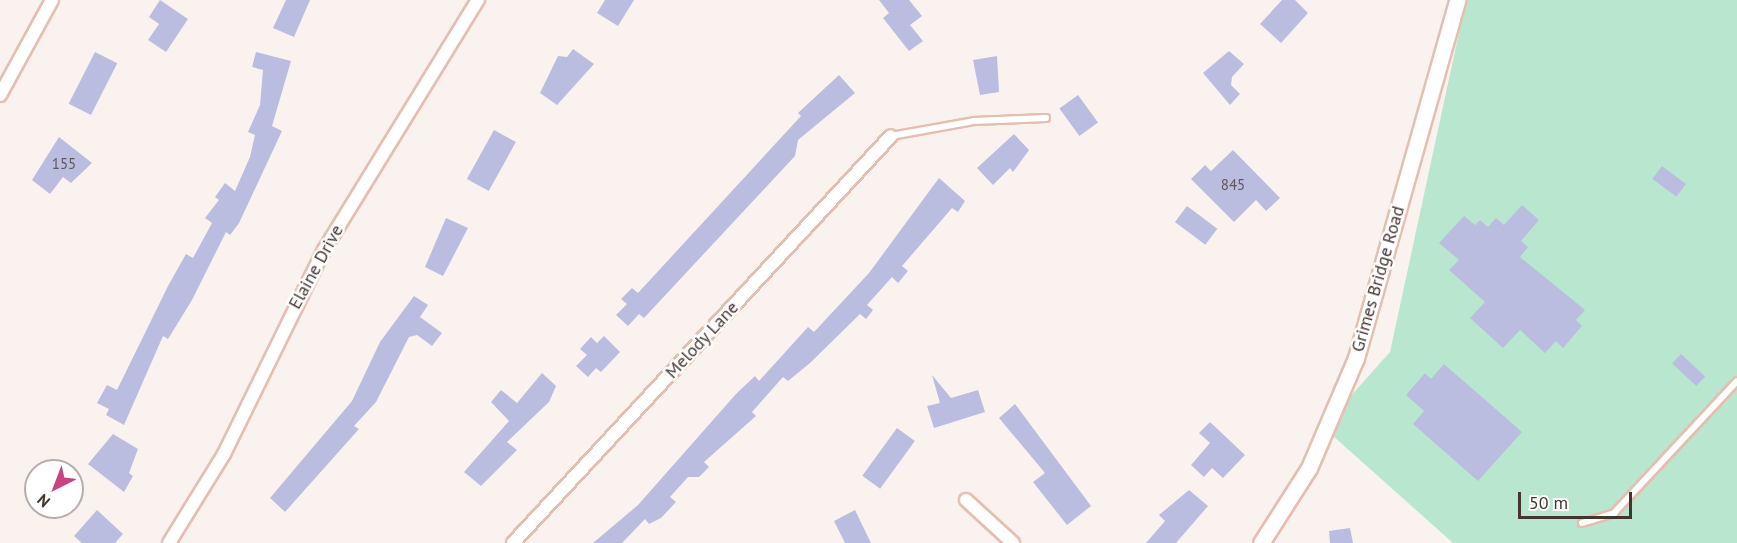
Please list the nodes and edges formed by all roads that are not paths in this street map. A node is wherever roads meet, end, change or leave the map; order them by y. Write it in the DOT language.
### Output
graph roads {
  1 [pos="52,0"];
  2 [pos="478,0"];
  3 [pos="1457,0"];
  4 [pos="0,95"];
  5 [pos="1046,118"];
  6 [pos="891,136"];
  7 [pos="1737,381"];
  8 [pos="966,500"];
  9 [pos="1582,523"];
  10 [pos="169,543"];
  11 [pos="513,543"];
  12 [pos="1013,543"];
  13 [pos="1261,543"];
  1 -- 4 [label="street"];
  2 -- 10 [label="street, Elaine Drive"];
  3 -- 13 [label="street, Grimes Bridge Road"];
  5 -- 6 [label="lane"];
  6 -- 11 [label="street, Melody Lane"];
  7 -- 9 [label="lane"];
  8 -- 12 [label="street"];
}
